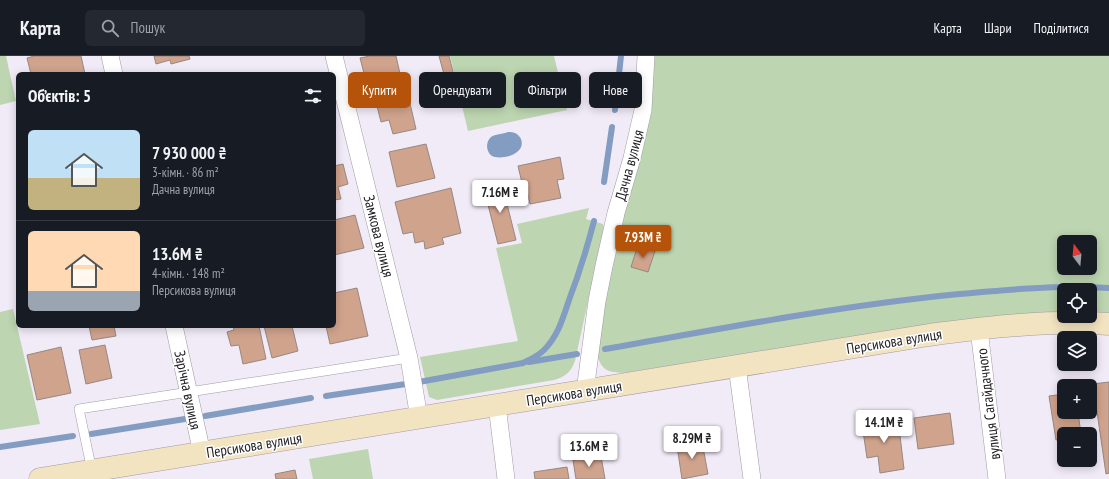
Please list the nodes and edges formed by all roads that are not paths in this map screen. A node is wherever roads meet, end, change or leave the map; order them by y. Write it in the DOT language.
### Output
graph roads {
  1 [pos="110,56"];
  2 [pos="334,56"];
  3 [pos="646,56"];
  4 [pos="114,72"];
  5 [pos="1109,324"];
  6 [pos="174,328"];
  7 [pos="979,329"];
  8 [pos="409,358"];
  9 [pos="737,366"];
  10 [pos="585,391"];
  11 [pos="188,392"];
  12 [pos="497,405"];
  13 [pos="419,418"];
  14 [pos="202,453"];
  15 [pos="92,471"];
  16 [pos="40,479"];
  17 [pos="506,479"];
  18 [pos="752,479"];
  19 [pos="997,479"];
  1 -- 4 [label="street"];
  2 -- 8 [label="street, Замкова вулиця"];
  3 -- 10 [label="street, Дачна вулиця"];
  5 -- 7 [label="main road, Персикова вулиця"];
  6 -- 11 [label="street, Зарічна вулиця"];
  7 -- 9 [label="main road, Персикова вулиця"];
  7 -- 19 [label="street, вулиця Сагайдачного"];
  8 -- 11 [label="lane"];
  8 -- 13 [label="street, Замкова вулиця"];
  9 -- 10 [label="main road, Персикова вулиця"];
  9 -- 18 [label="street"];
  10 -- 12 [label="main road, Персикова вулиця"];
  11 -- 14 [label="street, Зарічна вулиця"];
  11 -- 15 [label="lane"];
  12 -- 13 [label="main road, Персикова вулиця"];
  12 -- 17 [label="street"];
  13 -- 14 [label="main road, Персикова вулиця"];
  14 -- 15 [label="main road, Персикова вулиця"];
  15 -- 16 [label="main road, Персикова вулиця"];
}
